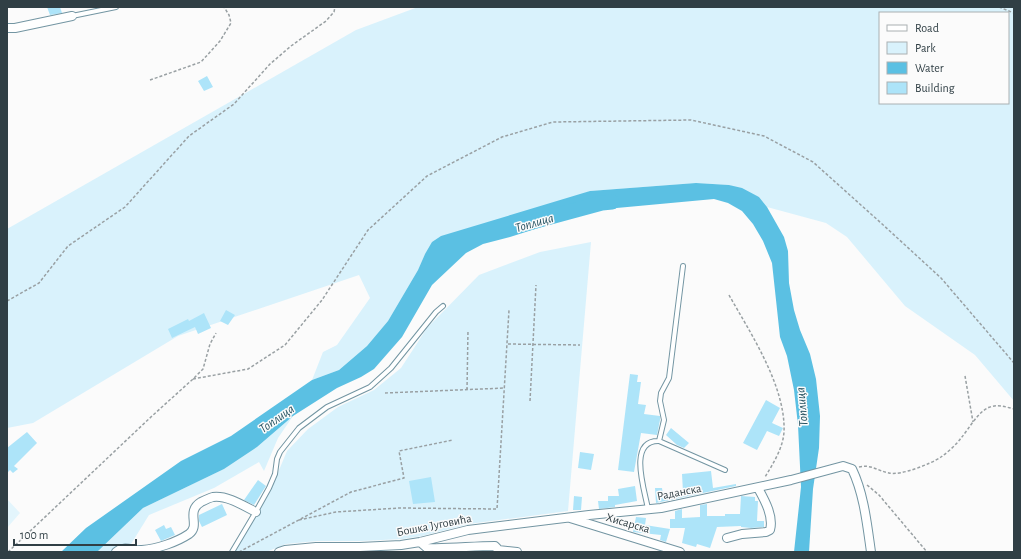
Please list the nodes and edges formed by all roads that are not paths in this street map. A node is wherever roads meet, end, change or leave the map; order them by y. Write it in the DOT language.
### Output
graph roads {
  1 [pos="116,7"];
  2 [pos="72,16"];
  3 [pos="7,28"];
  4 [pos="683,266"];
  5 [pos="444,306"];
  6 [pos="659,441"];
  7 [pos="725,470"];
  8 [pos="759,487"];
  9 [pos="648,509"];
  10 [pos="256,512"];
  11 [pos="570,518"];
  12 [pos="727,538"];
  13 [pos="420,542"];
  14 [pos="498,551"];
  15 [pos="116,552"];
  16 [pos="232,552"];
  17 [pos="279,552"];
  18 [pos="517,552"];
  19 [pos="680,552"];
  20 [pos="871,552"];
  1 -- 2 [label="lane"];
  2 -- 3 [label="street"];
  4 -- 6 [label="lane"];
  5 -- 10 [label="lane"];
  6 -- 7 [label="lane"];
  6 -- 9 [label="lane"];
  8 -- 9 [label="street, Раданска"];
  8 -- 12 [label="street"];
  8 -- 20 [label="street, Раданска"];
  9 -- 11 [label="street, Раданска"];
  10 -- 15 [label="street"];
  10 -- 16 [label="lane"];
  11 -- 13 [label="street, Бошка Југовића"];
  11 -- 19 [label="street, Хисарска"];
  13 -- 14 [label="street"];
  13 -- 17 [label="street, Бошка Југовића"];
  14 -- 18 [label="street"];
}
